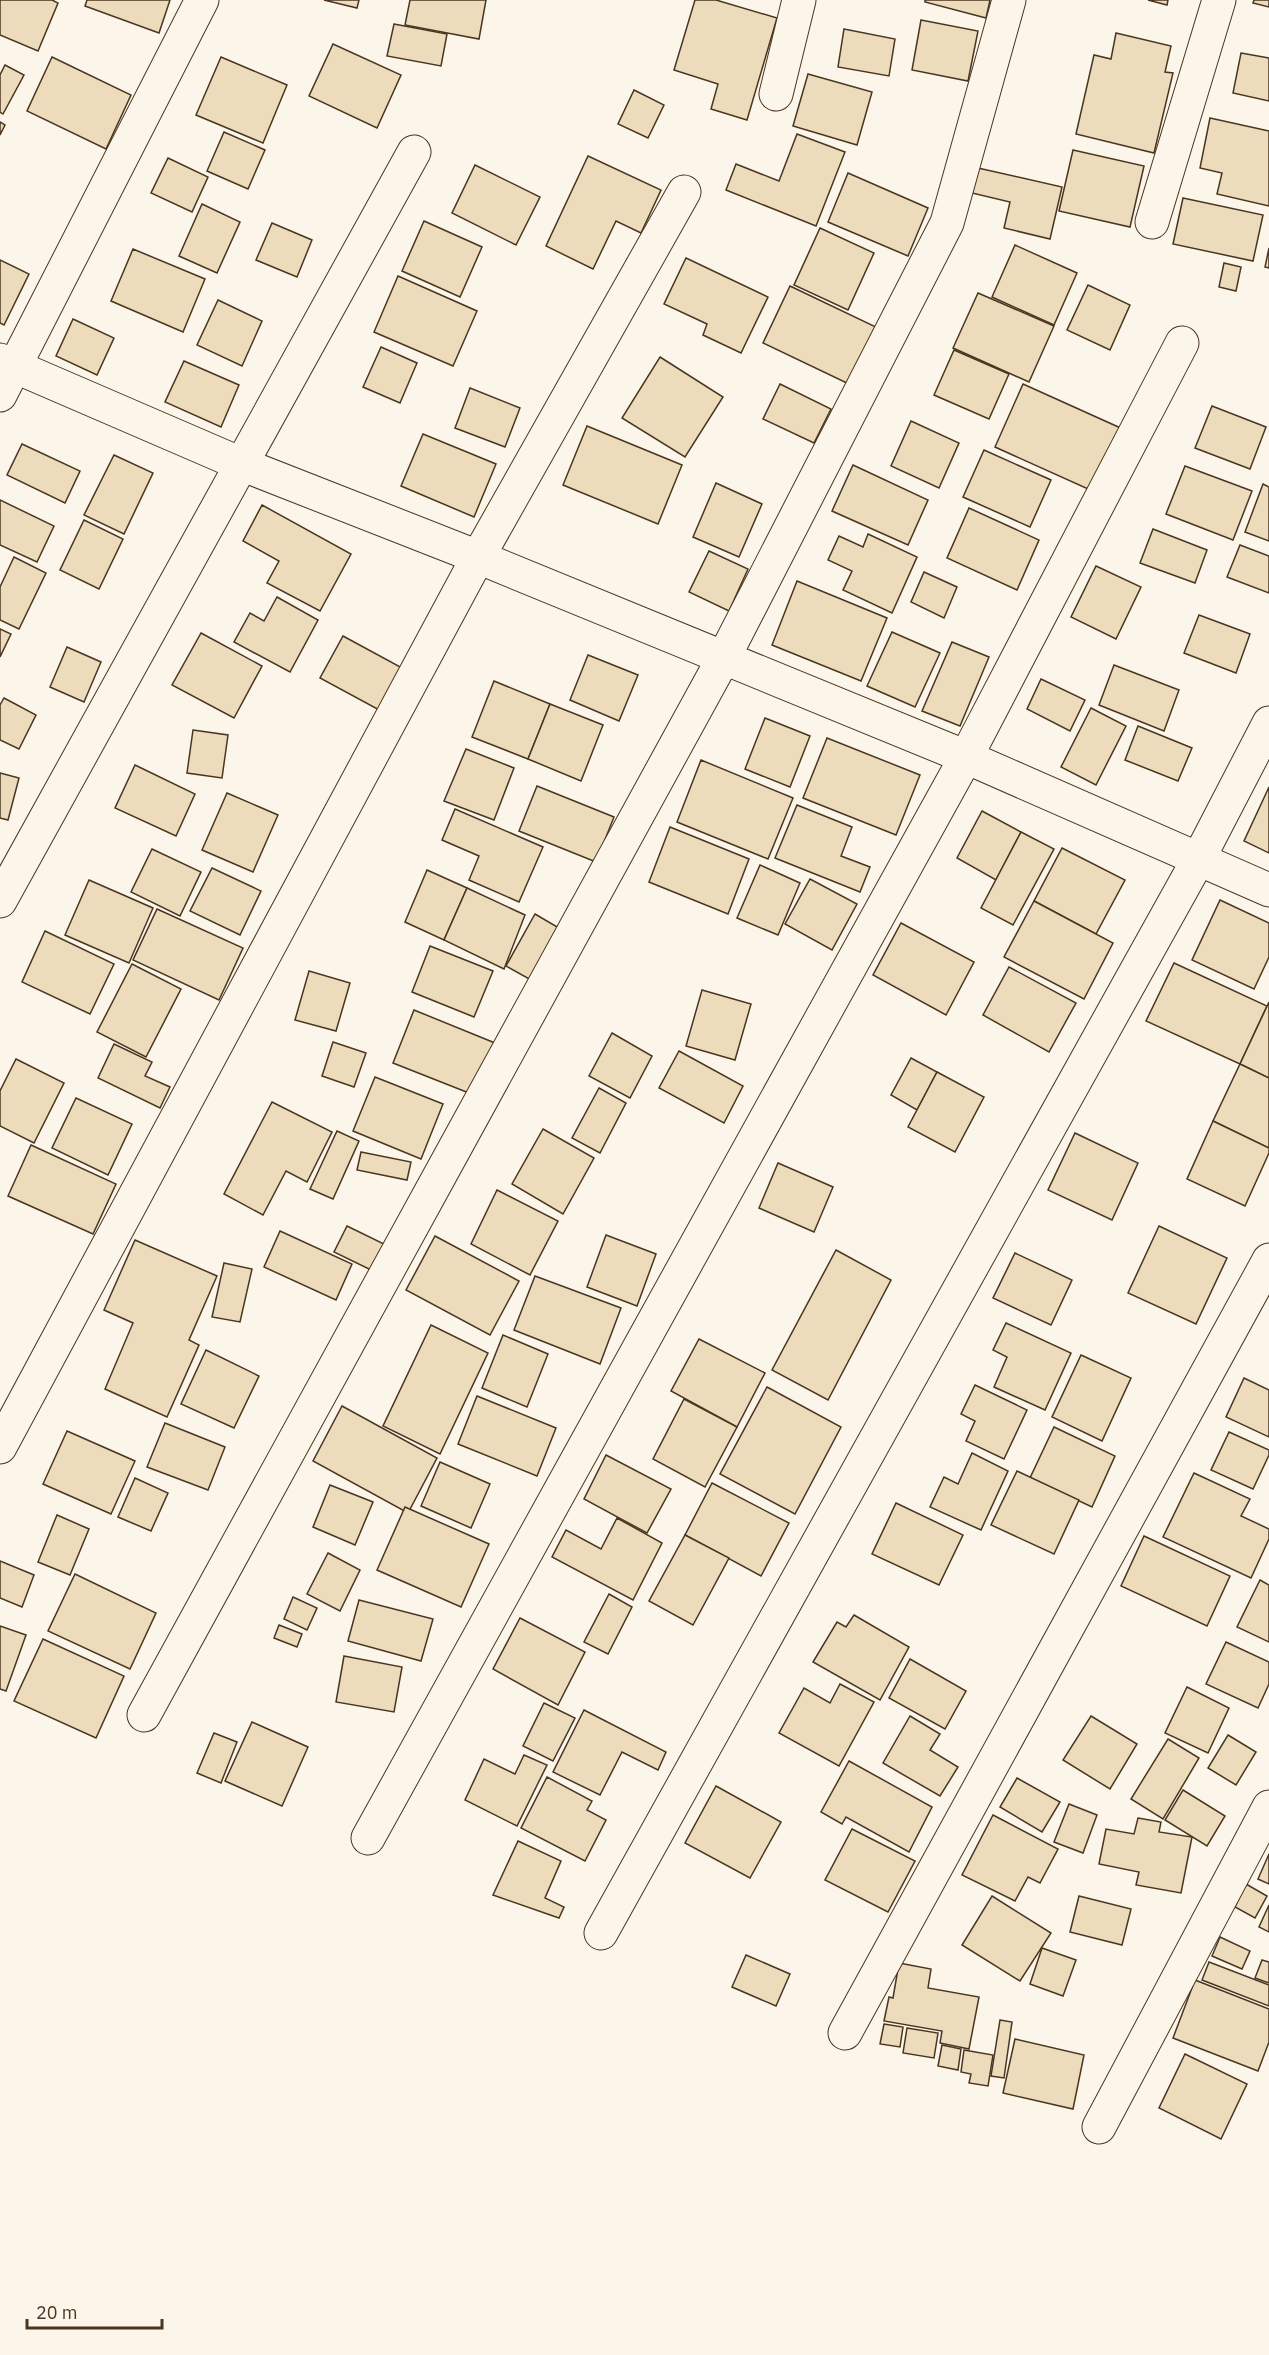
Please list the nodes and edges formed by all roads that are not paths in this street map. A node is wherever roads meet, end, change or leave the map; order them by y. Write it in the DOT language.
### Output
graph roads {
  1 [pos="202,0"];
  2 [pos="799,0"];
  3 [pos="1009,0"];
  4 [pos="1219,0"];
  5 [pos="776,94"];
  6 [pos="414,152"];
  7 [pos="684,192"];
  8 [pos="1152,222"];
  9 [pos="1182,343"];
  10 [pos="8,363"];
  11 [pos="0,395"];
  12 [pos="241,464"];
  13 [pos="478,557"];
  14 [pos="723,658"];
  15 [pos="1269,723"];
  16 [pos="966,757"];
  17 [pos="1198,860"];
  18 [pos="1269,890"];
  19 [pos="0,901"];
  20 [pos="1269,1260"];
  21 [pos="0,1447"];
  22 [pos="144,1715"];
  23 [pos="1269,1807"];
  24 [pos="368,1838"];
  25 [pos="601,1933"];
  26 [pos="845,2033"];
  27 [pos="1099,2127"];
  1 -- 10 [label="street"];
  2 -- 5 [label="street"];
  3 -- 14 [label="street"];
  4 -- 8 [label="street"];
  6 -- 12 [label="street"];
  7 -- 13 [label="street"];
  9 -- 16 [label="street"];
  10 -- 11 [label="street"];
  10 -- 12 [label="street"];
  12 -- 13 [label="street"];
  12 -- 19 [label="street"];
  13 -- 14 [label="street"];
  13 -- 21 [label="street"];
  14 -- 16 [label="street"];
  14 -- 22 [label="street"];
  15 -- 17 [label="street"];
  16 -- 17 [label="street"];
  16 -- 24 [label="street"];
  17 -- 18 [label="street"];
  17 -- 25 [label="street"];
  20 -- 26 [label="street"];
  23 -- 27 [label="street"];
}
